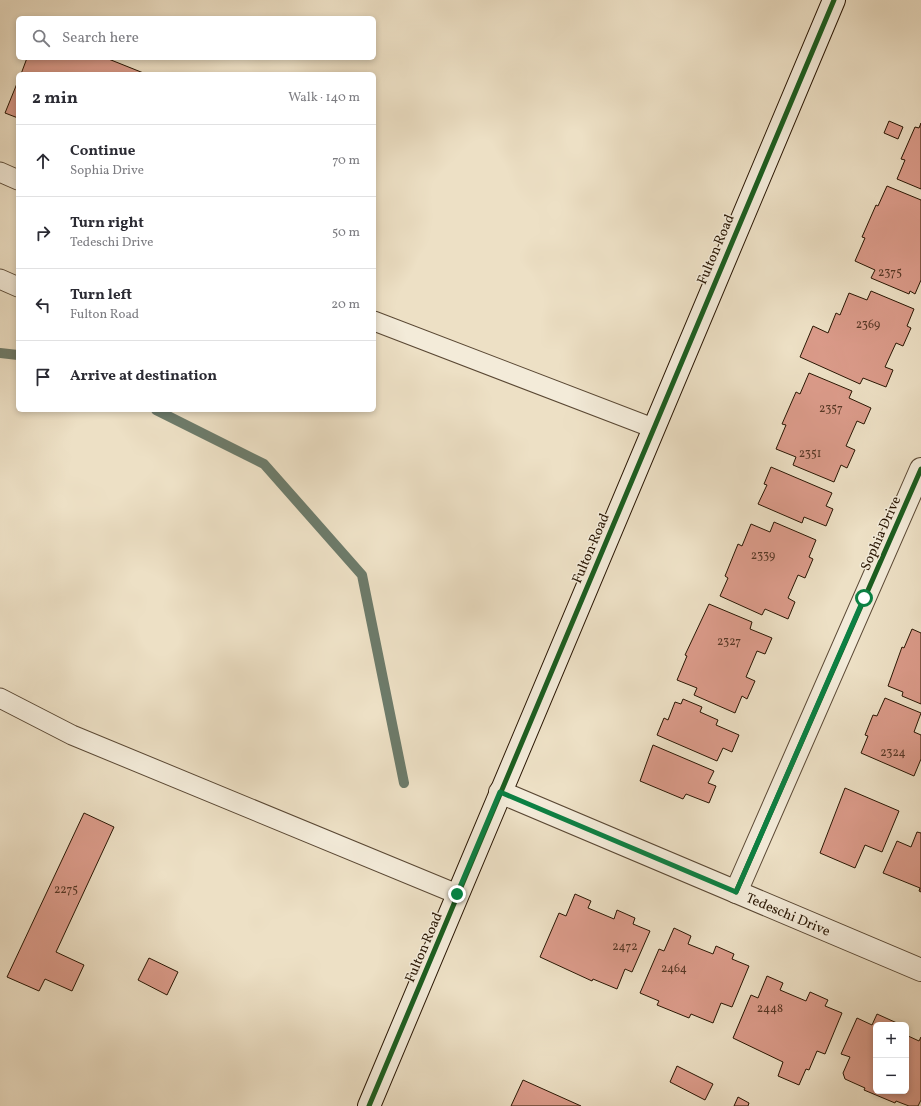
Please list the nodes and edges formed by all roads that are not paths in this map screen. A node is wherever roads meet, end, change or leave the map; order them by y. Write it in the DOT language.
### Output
graph roads {
  1 [pos="834,0"];
  2 [pos="0,172"];
  3 [pos="16,179"];
  4 [pos="0,279"];
  5 [pos="16,286"];
  6 [pos="376,322"];
  7 [pos="653,428"];
  8 [pos="921,469"];
  9 [pos="0,698"];
  10 [pos="500,792"];
  11 [pos="736,892"];
  12 [pos="457,894"];
  13 [pos="921,970"];
  14 [pos="369,1106"];
  1 -- 7 [label="main road, Fulton Road"];
  2 -- 3 [label="lane"];
  4 -- 5 [label="lane"];
  6 -- 7 [label="lane"];
  7 -- 10 [label="main road, Fulton Road"];
  8 -- 11 [label="main road, Sophia Drive"];
  9 -- 12 [label="lane"];
  10 -- 11 [label="main road, Tedeschi Drive"];
  10 -- 12 [label="main road, Fulton Road"];
  11 -- 13 [label="main road, Tedeschi Drive"];
  12 -- 14 [label="main road, Fulton Road"];
}
